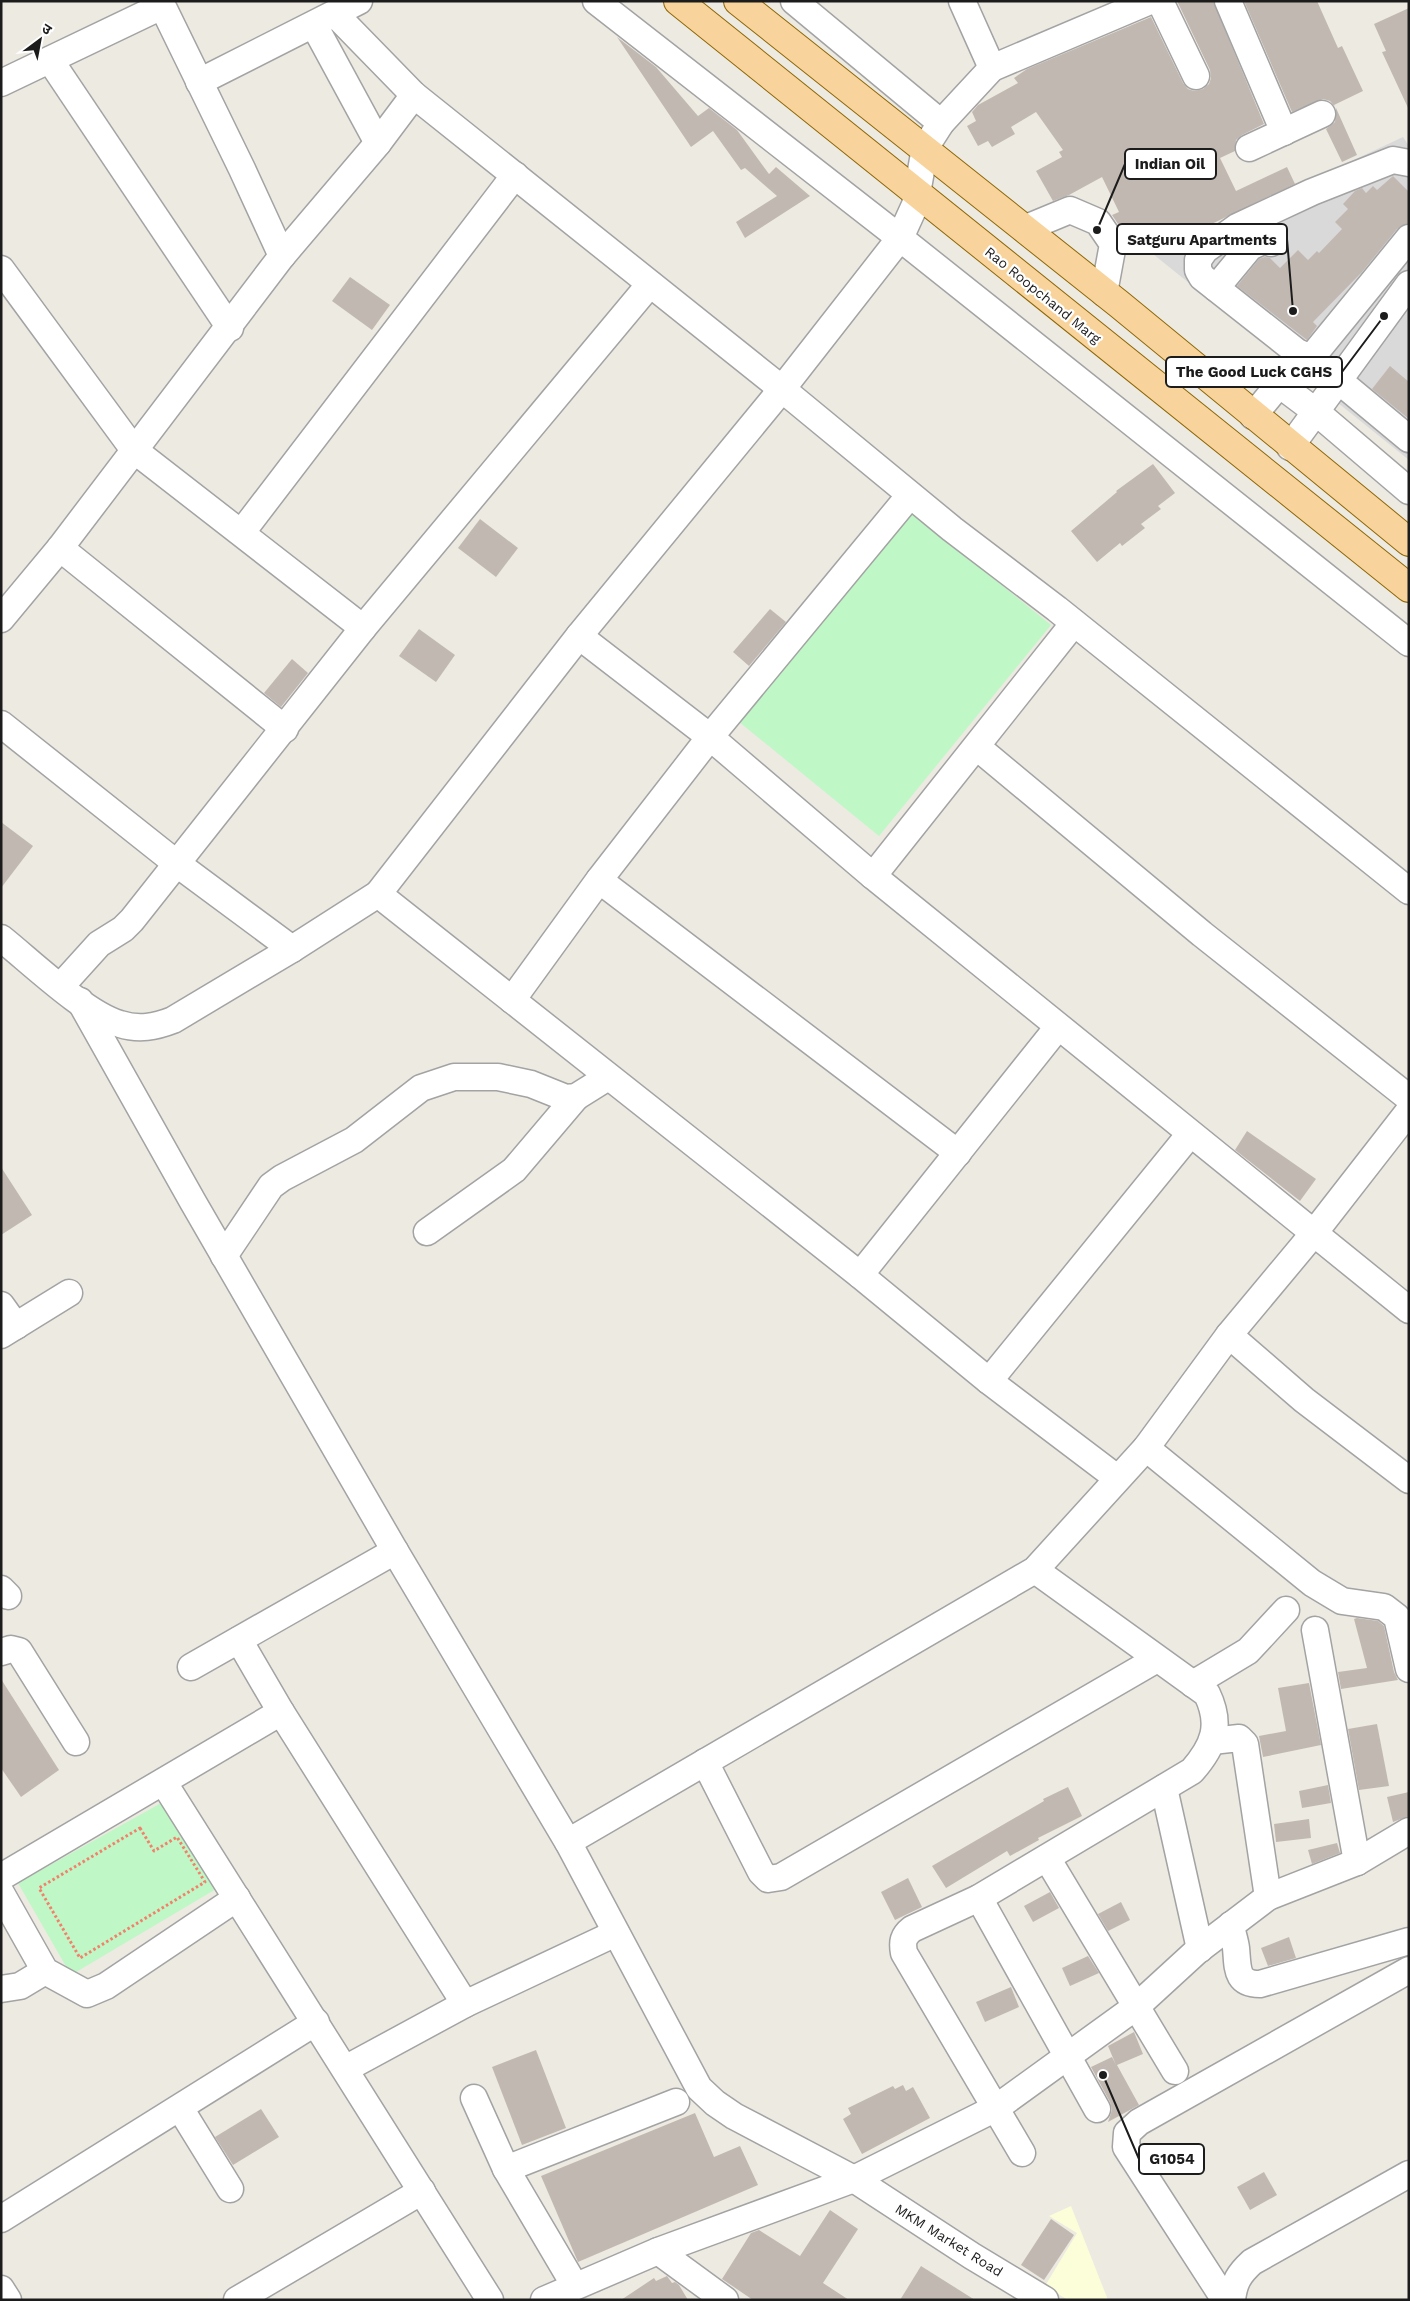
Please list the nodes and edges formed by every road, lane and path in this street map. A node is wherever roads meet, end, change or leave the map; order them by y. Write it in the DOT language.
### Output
graph roads {
  1 [pos="359,1"];
  2 [pos="596,1"];
  3 [pos="678,1"];
  4 [pos="738,1"];
  5 [pos="794,1"];
  6 [pos="962,1"];
  7 [pos="1150,1"];
  8 [pos="1160,1"];
  9 [pos="1228,1"];
  10 [pos="161,4"];
  11 [pos="324,20"];
  12 [pos="50,60"];
  13 [pos="992,68"];
  14 [pos="1196,76"];
  15 [pos="199,82"];
  16 [pos="1,83"];
  17 [pos="414,95"];
  18 [pos="1322,114"];
  19 [pos="941,123"];
  20 [pos="1284,132"];
  21 [pos="378,143"];
  22 [pos="925,148"];
  23 [pos="1250,148"];
  24 [pos="1409,163"];
  25 [pos="514,175"];
  26 [pos="917,193"];
  27 [pos="1024,229"];
  28 [pos="900,238"];
  29 [pos="1409,238"];
  30 [pos="1271,243"];
  31 [pos="282,256"];
  32 [pos="1,269"];
  33 [pos="650,284"];
  34 [pos="1409,284"];
  35 [pos="1216,288"];
  36 [pos="1104,293"];
  37 [pos="230,328"];
  38 [pos="1297,352"];
  39 [pos="1338,380"];
  40 [pos="1279,384"];
  41 [pos="782,390"];
  42 [pos="1316,412"];
  43 [pos="1253,416"];
  44 [pos="1409,439"];
  45 [pos="1290,447"];
  46 [pos="134,450"];
  47 [pos="1409,491"];
  48 [pos="910,495"];
  49 [pos="242,532"];
  50 [pos="1409,542"];
  51 [pos="60,548"];
  52 [pos="1409,588"];
  53 [pos="1,619"];
  54 [pos="1074,623"];
  55 [pos="363,628"];
  56 [pos="579,636"];
  57 [pos="1409,643"];
  58 [pos="1,724"];
  59 [pos="285,729"];
  60 [pos="710,737"];
  61 [pos="977,747"];
  62 [pos="176,863"];
  63 [pos="873,876"];
  64 [pos="599,880"];
  65 [pos="1409,890"];
  66 [pos="378,894"];
  67 [pos="1,938"];
  68 [pos="292,949"];
  69 [pos="70,994"];
  70 [pos="512,1000"];
  71 [pos="1058,1027"];
  72 [pos="608,1076"];
  73 [pos="576,1097"];
  74 [pos="1409,1098"];
  75 [pos="1409,1111"];
  76 [pos="1190,1134"];
  77 [pos="958,1153"];
  78 [pos="426,1232"];
  79 [pos="1314,1233"];
  80 [pos="224,1256"];
  81 [pos="860,1275"];
  82 [pos="69,1293"];
  83 [pos="1,1305"];
  84 [pos="1409,1310"];
  85 [pos="9,1331"];
  86 [pos="1229,1335"];
  87 [pos="989,1381"];
  88 [pos="1146,1448"];
  89 [pos="1117,1478"];
  90 [pos="1409,1480"];
  91 [pos="395,1552"];
  92 [pos="1035,1570"];
  93 [pos="1286,1610"];
  94 [pos="1316,1630"];
  95 [pos="239,1640"];
  96 [pos="1,1652"];
  97 [pos="1157,1659"];
  98 [pos="191,1667"];
  99 [pos="1409,1669"];
  100 [pos="1193,1684"];
  101 [pos="281,1712"];
  102 [pos="1212,1741"];
  103 [pos="76,1742"];
  104 [pos="704,1762"];
  105 [pos="164,1783"];
  106 [pos="1164,1788"];
  107 [pos="1409,1831"];
  108 [pos="568,1842"];
  109 [pos="1047,1858"];
  110 [pos="1357,1862"];
  111 [pos="1,1877"];
  112 [pos="39,1888"];
  113 [pos="1,1894"];
  114 [pos="1268,1897"];
  115 [pos="237,1898"];
  116 [pos="979,1898"];
  117 [pos="1231,1925"];
  118 [pos="616,1933"];
  119 [pos="1409,1941"];
  120 [pos="1200,1949"];
  121 [pos="1409,1970"];
  122 [pos="45,1971"];
  123 [pos="2,1990"];
  124 [pos="465,2004"];
  125 [pos="1137,2006"];
  126 [pos="316,2022"];
  127 [pos="1068,2057"];
  128 [pos="345,2069"];
  129 [pos="1175,2071"];
  130 [pos="474,2098"];
  131 [pos="676,2102"];
  132 [pos="180,2108"];
  133 [pos="996,2108"];
  134 [pos="1097,2109"];
  135 [pos="1022,2153"];
  136 [pos="506,2169"];
  137 [pos="1409,2174"];
  138 [pos="854,2179"];
  139 [pos="230,2189"];
  140 [pos="422,2191"];
  141 [pos="1,2219"];
  142 [pos="658,2251"];
  143 [pos="575,2286"];
  144 [pos="1,2289"];
  145 [pos="8,2300"];
  146 [pos="237,2300"];
  147 [pos="490,2300"];
  148 [pos="544,2300"];
  149 [pos="725,2300"];
  150 [pos="1045,2300"];
  151 [pos="1225,2300"];
  152 [pos="1232,2300"];
  1 -- 11 [label="street"];
  2 -- 28 [label="street"];
  3 -- 26 [label="main road, Rao Roopchand Marg"];
  4 -- 22 [label="main road"];
  5 -- 19 [label="street"];
  6 -- 13 [label="street"];
  7 -- 13 [label="street"];
  8 -- 14 [label="street"];
  9 -- 20 [label="street"];
  10 -- 12 [label="street"];
  10 -- 15 [label="street"];
  11 -- 15 [label="street"];
  11 -- 17 [label="street"];
  11 -- 21 [label="street"];
  12 -- 16 [label="street"];
  12 -- 37 [label="street"];
  13 -- 19 [label="street"];
  15 -- 31 [label="street"];
  17 -- 21 [label="street"];
  17 -- 25 [label="street"];
  18 -- 20 [label="street"];
  19 -- 22 [label="street"];
  20 -- 23 [label="street"];
  21 -- 31 [label="street"];
  22 -- 26 [label="street"];
  22 -- 27 [label="main road"];
  24 -- 35 [label="street"];
  25 -- 33 [label="street"];
  25 -- 49 [label="street"];
  26 -- 28 [label="street"];
  26 -- 52 [label="main road, Rao Roopchand Marg"];
  27 -- 36 [label="main road"];
  27 -- 36 [label="street"];
  28 -- 41 [label="street"];
  28 -- 57 [label="street"];
  29 -- 38 [label="street"];
  30 -- 35 [label="street"];
  31 -- 37 [label="street"];
  32 -- 46 [label="street"];
  33 -- 41 [label="street"];
  33 -- 55 [label="street"];
  34 -- 39 [label="street"];
  35 -- 38 [label="street"];
  36 -- 43 [label="main road"];
  37 -- 46 [label="street"];
  38 -- 40 [label="street"];
  39 -- 42 [label="street"];
  39 -- 44 [label="street"];
  40 -- 42 [label="street"];
  40 -- 43 [label="street"];
  41 -- 48 [label="street"];
  41 -- 56 [label="street"];
  42 -- 45 [label="street"];
  42 -- 47 [label="street"];
  43 -- 45 [label="main road"];
  45 -- 50 [label="main road"];
  46 -- 49 [label="street"];
  46 -- 51 [label="street"];
  48 -- 54 [label="street"];
  48 -- 60 [label="street"];
  49 -- 55 [label="street"];
  51 -- 53 [label="street"];
  51 -- 59 [label="street"];
  54 -- 61 [label="street"];
  54 -- 65 [label="street"];
  55 -- 59 [label="street"];
  56 -- 60 [label="street"];
  56 -- 66 [label="street"];
  58 -- 62 [label="street"];
  59 -- 62 [label="street"];
  60 -- 63 [label="street"];
  60 -- 64 [label="street"];
  61 -- 63 [label="street"];
  61 -- 74 [label="street"];
  62 -- 68 [label="street"];
  62 -- 69 [label="street"];
  63 -- 71 [label="street"];
  64 -- 70 [label="street"];
  64 -- 77 [label="street"];
  66 -- 68 [label="street"];
  66 -- 70 [label="street"];
  67 -- 69 [label="street"];
  68 -- 69 [label="street"];
  69 -- 80 [label="street, MKM Market Road"];
  70 -- 72 [label="street"];
  71 -- 76 [label="street"];
  71 -- 77 [label="street"];
  72 -- 73 [label="street"];
  72 -- 81 [label="street"];
  73 -- 78 [label="street"];
  73 -- 80 [label="street"];
  75 -- 79 [label="street"];
  76 -- 79 [label="street"];
  76 -- 87 [label="street"];
  77 -- 81 [label="street"];
  79 -- 84 [label="street"];
  79 -- 86 [label="street"];
  80 -- 91 [label="street, MKM Market Road"];
  81 -- 87 [label="street"];
  82 -- 85 [label="street"];
  83 -- 85 [label="street"];
  86 -- 88 [label="street"];
  86 -- 90 [label="street"];
  87 -- 89 [label="street"];
  88 -- 89 [label="street"];
  88 -- 99 [label="street"];
  89 -- 92 [label="street"];
  91 -- 95 [label="street"];
  91 -- 108 [label="street, MKM Market Road"];
  92 -- 97 [label="street"];
  92 -- 104 [label="street"];
  93 -- 100 [label="street"];
  94 -- 110 [label="street"];
  95 -- 98 [label="street"];
  95 -- 101 [label="street"];
  96 -- 103 [label="street"];
  97 -- 100 [label="street"];
  97 -- 104 [label="street"];
  100 -- 102 [label="street"];
  101 -- 105 [label="street"];
  101 -- 124 [label="street"];
  102 -- 106 [label="street"];
  102 -- 114 [label="street"];
  104 -- 108 [label="street"];
  105 -- 111 [label="street"];
  105 -- 115 [label="street"];
  106 -- 109 [label="street"];
  106 -- 120 [label="street"];
  107 -- 110 [label="street"];
  108 -- 118 [label="street, MKM Market Road"];
  109 -- 116 [label="street"];
  109 -- 125 [label="street"];
  110 -- 114 [label="street"];
  112 -- 112 [label="path"];
  113 -- 122 [label="street"];
  114 -- 117 [label="street"];
  115 -- 122 [label="street"];
  115 -- 126 [label="street"];
  116 -- 127 [label="street"];
  116 -- 133 [label="street"];
  117 -- 119 [label="street"];
  117 -- 120 [label="street"];
  118 -- 124 [label="street"];
  118 -- 138 [label="street, MKM Market Road"];
  120 -- 125 [label="street"];
  121 -- 151 [label="street"];
  122 -- 123 [label="street"];
  124 -- 128 [label="street"];
  125 -- 127 [label="street"];
  125 -- 129 [label="street"];
  126 -- 128 [label="street"];
  126 -- 132 [label="street"];
  127 -- 133 [label="street"];
  127 -- 134 [label="street"];
  128 -- 140 [label="street"];
  130 -- 136 [label="street"];
  131 -- 136 [label="street"];
  132 -- 139 [label="street"];
  132 -- 141 [label="street"];
  133 -- 135 [label="street"];
  133 -- 138 [label="street"];
  136 -- 143 [label="street"];
  137 -- 152 [label="street"];
  138 -- 142 [label="street"];
  138 -- 150 [label="street, MKM Market Road"];
  140 -- 146 [label="street"];
  140 -- 147 [label="street"];
  142 -- 143 [label="street"];
  142 -- 149 [label="street"];
  143 -- 148 [label="street"];
  144 -- 145 [label="street"];
}
